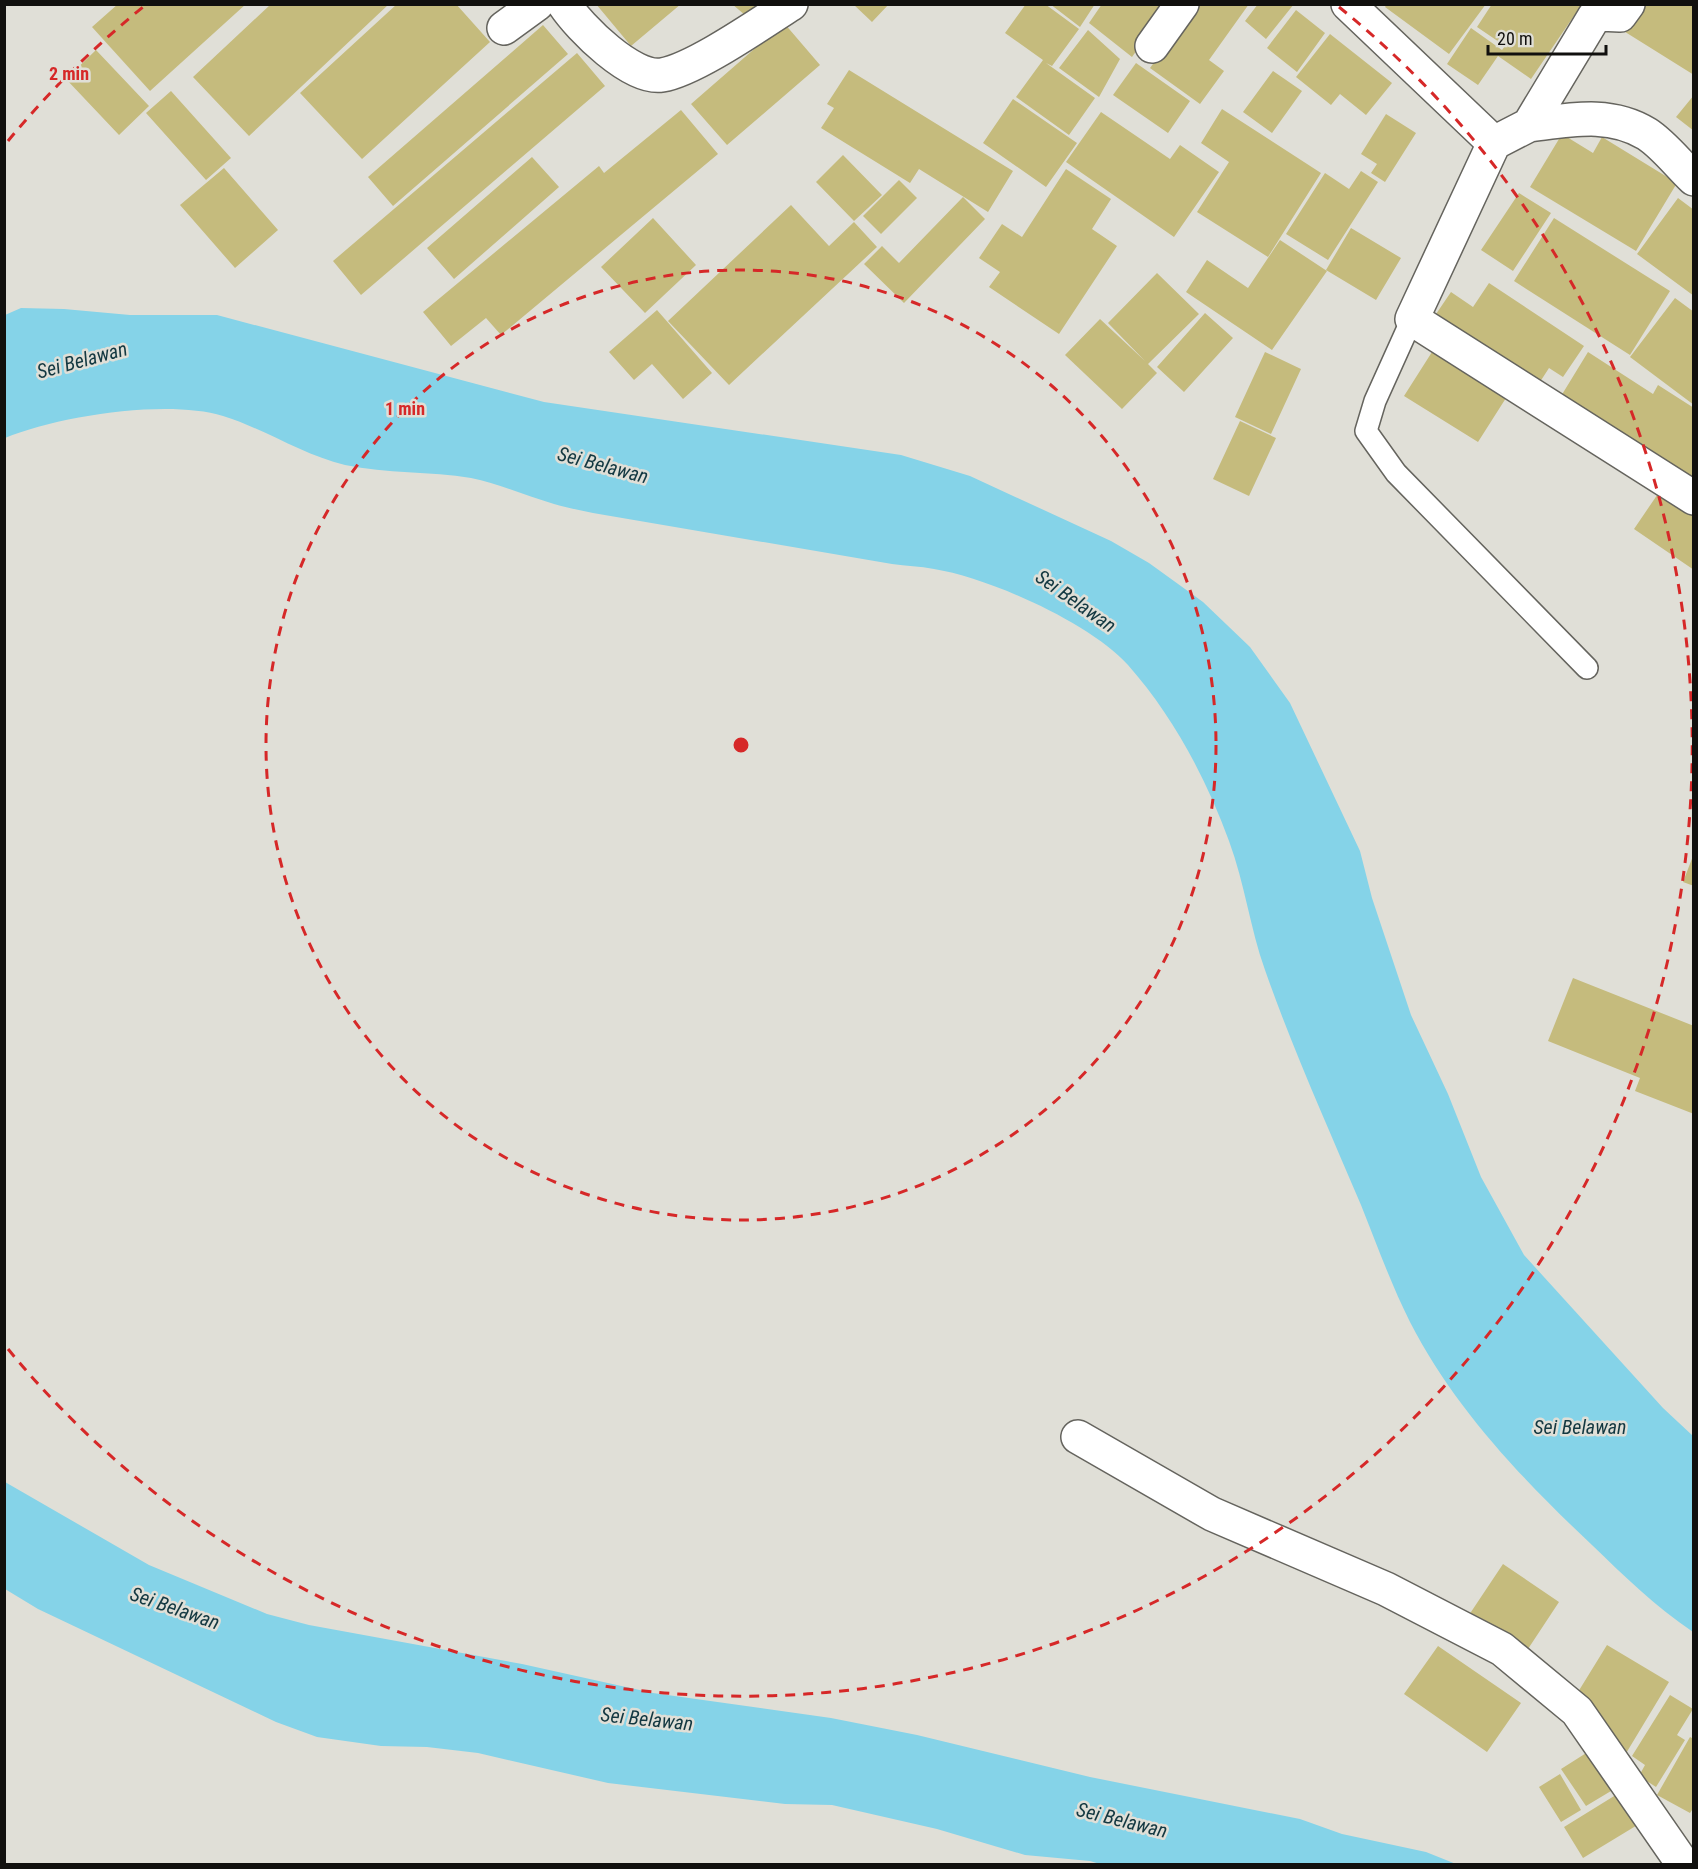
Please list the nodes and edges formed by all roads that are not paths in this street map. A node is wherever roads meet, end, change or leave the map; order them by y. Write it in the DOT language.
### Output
graph roads {
  1 [pos="537,4"];
  2 [pos="564,4"];
  3 [pos="791,4"];
  4 [pos="1182,4"];
  5 [pos="1348,4"];
  6 [pos="1628,4"];
  7 [pos="504,28"];
  8 [pos="1152,46"];
  9 [pos="1529,125"];
  10 [pos="1494,143"];
  11 [pos="1694,179"];
  12 [pos="1412,319"];
  13 [pos="1694,498"];
  14 [pos="1587,668"];
  15 [pos="1078,1437"];
  16 [pos="1683,1864"];
  1 -- 7 [label="street"];
  2 -- 3 [label="street"];
  4 -- 8 [label="street"];
  5 -- 10 [label="street"];
  6 -- 9 [label="street"];
  9 -- 10 [label="street"];
  9 -- 11 [label="street"];
  10 -- 12 [label="street"];
  12 -- 13 [label="street"];
  12 -- 14 [label="lane"];
  15 -- 16 [label="street"];
}
